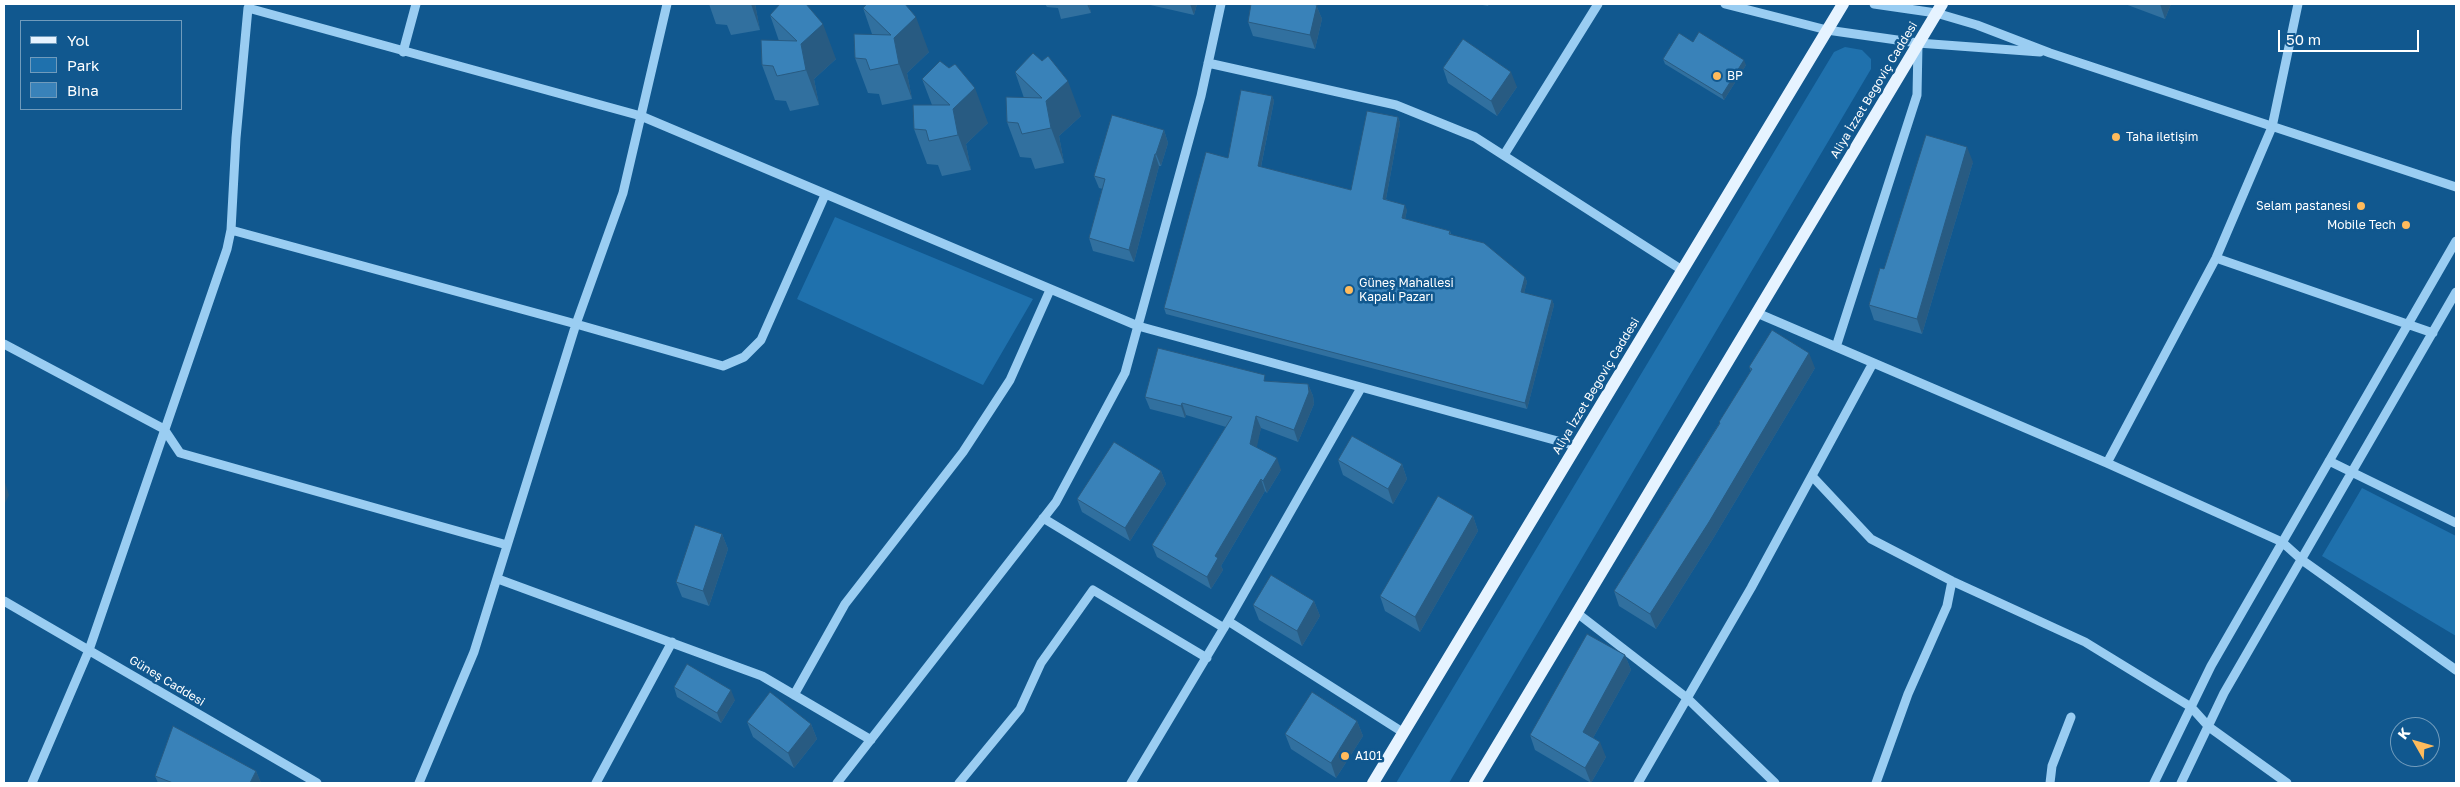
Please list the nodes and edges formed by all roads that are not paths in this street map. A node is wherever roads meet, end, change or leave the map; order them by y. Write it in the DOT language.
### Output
graph roads {
  1 [pos="416,4"];
  2 [pos="667,4"];
  3 [pos="1220,4"];
  4 [pos="1598,4"];
  5 [pos="1725,4"];
  6 [pos="1842,4"];
  7 [pos="1874,4"];
  8 [pos="2298,4"];
  9 [pos="245,6"];
  10 [pos="1939,8"];
  11 [pos="1827,30"];
  12 [pos="1918,43"];
  13 [pos="403,52"];
  14 [pos="2050,53"];
  15 [pos="1208,64"];
  16 [pos="641,116"];
  17 [pos="2272,127"];
  18 [pos="1504,155"];
  19 [pos="2456,187"];
  20 [pos="825,195"];
  21 [pos="231,230"];
  22 [pos="2456,241"];
  23 [pos="2216,258"];
  24 [pos="1682,270"];
  25 [pos="1050,290"];
  26 [pos="2456,292"];
  27 [pos="1757,313"];
  28 [pos="2409,323"];
  29 [pos="576,324"];
  30 [pos="1138,326"];
  31 [pos="2433,332"];
  32 [pos="4,344"];
  33 [pos="1836,347"];
  34 [pos="1873,363"];
  35 [pos="1361,388"];
  36 [pos="164,429"];
  37 [pos="1576,446"];
  38 [pos="2329,461"];
  39 [pos="2107,463"];
  40 [pos="2352,474"];
  41 [pos="1812,476"];
  42 [pos="1044,518"];
  43 [pos="2456,523"];
  44 [pos="2282,542"];
  45 [pos="507,545"];
  46 [pos="2302,560"];
  47 [pos="498,579"];
  48 [pos="1952,581"];
  49 [pos="4,601"];
  50 [pos="1577,613"];
  51 [pos="1226,625"];
  52 [pos="672,642"];
  53 [pos="89,650"];
  54 [pos="1207,658"];
  55 [pos="2456,670"];
  56 [pos="794,695"];
  57 [pos="1687,698"];
  58 [pos="2191,707"];
  59 [pos="2071,717"];
  60 [pos="2208,728"];
  61 [pos="1404,733"];
  62 [pos="871,740"];
  63 [pos="32,783"];
  64 [pos="317,783"];
  65 [pos="419,783"];
  66 [pos="596,783"];
  67 [pos="838,783"];
  68 [pos="959,783"];
  69 [pos="1131,783"];
  70 [pos="1373,783"];
  71 [pos="1475,783"];
  72 [pos="1638,783"];
  73 [pos="1775,783"];
  74 [pos="1876,783"];
  75 [pos="2050,783"];
  76 [pos="2154,783"];
  77 [pos="2181,783"];
  78 [pos="2287,783"];
  1 -- 13 [label="street"];
  2 -- 16 [label="street"];
  3 -- 15 [label="street"];
  4 -- 18 [label="street"];
  5 -- 11 [label="street"];
  6 -- 11 [label="main road, Aliya İzzet Begoviç Caddesi"];
  7 -- 10 [label="street"];
  8 -- 17 [label="street"];
  9 -- 13 [label="street"];
  9 -- 21 [label="street"];
  10 -- 12 [label="main road, Aliya İzzet Begoviç Caddesi"];
  10 -- 14 [label="street"];
  11 -- 12 [label="street"];
  11 -- 24 [label="main road, Aliya İzzet Begoviç Caddesi"];
  12 -- 14 [label="street"];
  12 -- 27 [label="main road, Aliya İzzet Begoviç Caddesi"];
  12 -- 33 [label="street"];
  13 -- 16 [label="street"];
  14 -- 17 [label="street"];
  15 -- 18 [label="street"];
  15 -- 30 [label="street"];
  16 -- 20 [label="street"];
  16 -- 29 [label="street"];
  17 -- 19 [label="street"];
  17 -- 23 [label="street"];
  18 -- 24 [label="street"];
  20 -- 25 [label="street"];
  20 -- 29 [label="street"];
  21 -- 29 [label="street"];
  21 -- 36 [label="street"];
  22 -- 28 [label="street"];
  23 -- 28 [label="street"];
  23 -- 39 [label="street"];
  24 -- 37 [label="main road, Aliya İzzet Begoviç Caddesi"];
  25 -- 30 [label="street"];
  25 -- 56 [label="street"];
  26 -- 31 [label="street"];
  27 -- 33 [label="street"];
  27 -- 50 [label="main road, Aliya İzzet Begoviç Caddesi"];
  28 -- 31 [label="street"];
  28 -- 38 [label="street"];
  29 -- 45 [label="street"];
  30 -- 35 [label="street"];
  30 -- 42 [label="street"];
  31 -- 40 [label="street"];
  32 -- 36 [label="street"];
  33 -- 34 [label="street"];
  34 -- 39 [label="street"];
  34 -- 41 [label="street"];
  35 -- 37 [label="street"];
  35 -- 51 [label="street"];
  36 -- 45 [label="street"];
  36 -- 53 [label="street"];
  37 -- 61 [label="main road, Aliya İzzet Begoviç Caddesi"];
  38 -- 40 [label="street"];
  38 -- 44 [label="street"];
  39 -- 44 [label="street"];
  40 -- 43 [label="street"];
  40 -- 46 [label="street"];
  41 -- 48 [label="street"];
  41 -- 57 [label="street"];
  42 -- 51 [label="street"];
  42 -- 62 [label="street"];
  44 -- 46 [label="street"];
  44 -- 58 [label="street"];
  45 -- 47 [label="street"];
  46 -- 55 [label="street"];
  46 -- 60 [label="street"];
  47 -- 52 [label="street"];
  47 -- 65 [label="street"];
  48 -- 58 [label="street"];
  48 -- 74 [label="street"];
  49 -- 53 [label="street, Güneş Caddesi"];
  50 -- 57 [label="street"];
  50 -- 71 [label="main road, Aliya İzzet Begoviç Caddesi"];
  51 -- 54 [label="street"];
  51 -- 61 [label="street"];
  52 -- 56 [label="street"];
  52 -- 66 [label="street"];
  53 -- 63 [label="street"];
  53 -- 64 [label="street, Güneş Caddesi"];
  54 -- 68 [label="street"];
  54 -- 69 [label="street"];
  56 -- 62 [label="street"];
  57 -- 72 [label="street"];
  57 -- 73 [label="street"];
  58 -- 60 [label="street"];
  58 -- 76 [label="street"];
  59 -- 75 [label="street"];
  60 -- 77 [label="street"];
  60 -- 78 [label="street"];
  61 -- 70 [label="main road, Aliya İzzet Begoviç Caddesi"];
  62 -- 67 [label="street"];
}
